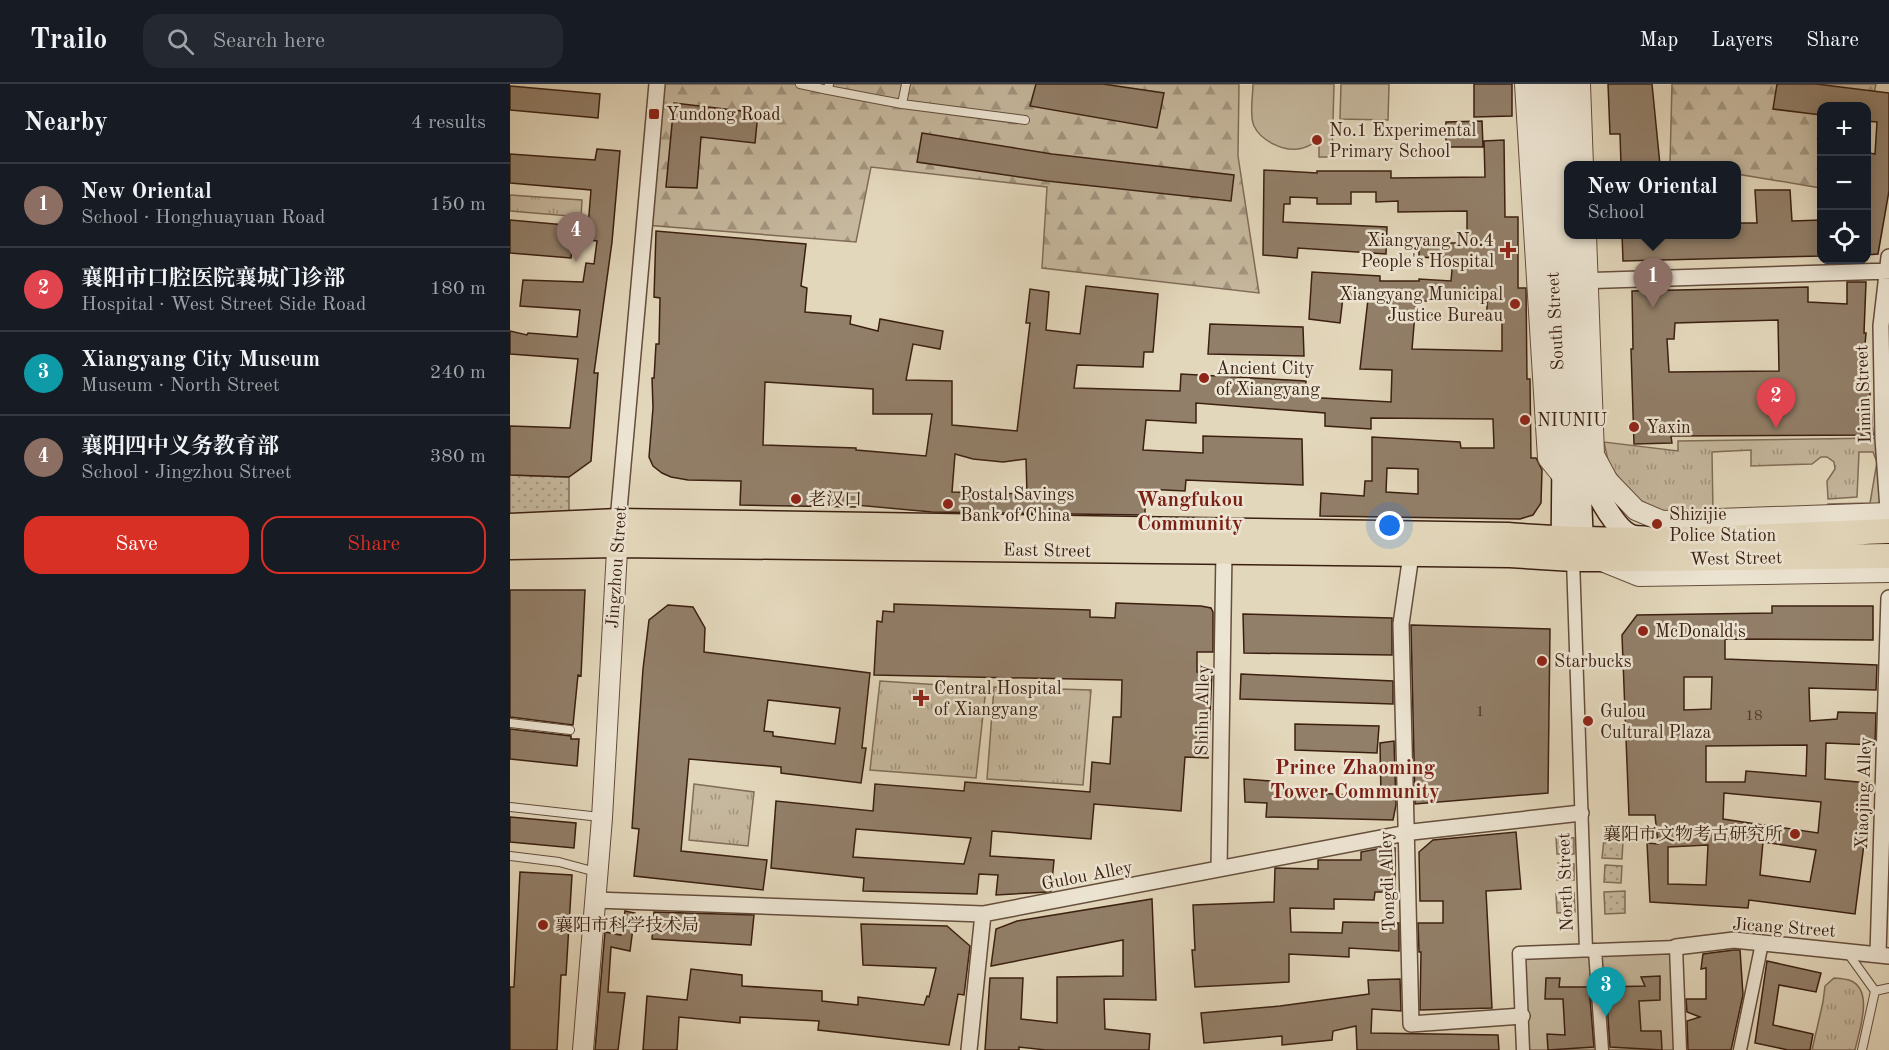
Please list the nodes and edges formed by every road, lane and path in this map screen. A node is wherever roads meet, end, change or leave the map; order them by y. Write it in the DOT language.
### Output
graph roads {
  1 [pos="657,84"];
  2 [pos="800,84"];
  3 [pos="906,84"];
  4 [pos="1525,84"];
  5 [pos="1543,84"];
  6 [pos="1563,84"];
  7 [pos="1580,84"];
  8 [pos="829,87"];
  9 [pos="902,104"];
  10 [pos="1025,120"];
  11 [pos="1566,161"];
  12 [pos="1583,161"];
  13 [pos="1570,239"];
  14 [pos="1585,239"];
  15 [pos="1888,266"];
  16 [pos="1579,281"];
  17 [pos="1567,463"];
  18 [pos="618,521"];
  19 [pos="1889,522"];
  20 [pos="510,526"];
  21 [pos="1661,530"];
  22 [pos="1508,536"];
  23 [pos="617,545"];
  24 [pos="510,547"];
  25 [pos="1224,552"];
  26 [pos="1576,552"];
  27 [pos="1411,555"];
  28 [pos="1889,556"];
  29 [pos="1889,572"];
  30 [pos="1889,597"];
  31 [pos="510,723"];
  32 [pos="570,729"];
  33 [pos="510,807"];
  34 [pos="1581,813"];
  35 [pos="602,818"];
  36 [pos="1405,833"];
  37 [pos="510,856"];
  38 [pos="1219,869"];
  39 [pos="597,872"];
  40 [pos="595,900"];
  41 [pos="983,914"];
  42 [pos="1762,943"];
  43 [pos="1676,947"];
  44 [pos="1590,950"];
  45 [pos="1846,951"];
  46 [pos="1883,955"];
  47 [pos="1889,988"];
  48 [pos="1875,991"];
  49 [pos="1522,1016"];
  50 [pos="584,1050"];
  51 [pos="969,1050"];
  52 [pos="1523,1050"];
  53 [pos="1602,1050"];
  54 [pos="1680,1050"];
  55 [pos="1740,1050"];
  56 [pos="1862,1050"];
  1 -- 18 [label="street, Jingzhou Street"];
  2 -- 8 [label="lane"];
  3 -- 9 [label="lane"];
  4 -- 17 [label="street"];
  5 -- 17 [label="main road, South Street"];
  6 -- 11 [label="main road, South Street"];
  7 -- 12 [label="street"];
  8 -- 9 [label="lane"];
  9 -- 10 [label="lane"];
  13 -- 16 [label="main road, South Street"];
  14 -- 16 [label="street"];
  15 -- 16 [label="street"];
  15 -- 19 [label="street, Limin Street"];
  16 -- 17 [label="main road, South Street"];
  16 -- 21 [label="street"];
  17 -- 21 [label="main road"];
  17 -- 22 [label="main road"];
  17 -- 26 [label="main road, South Street"];
  18 -- 20 [label="main road, East Street"];
  18 -- 22 [label="main road, East Street"];
  18 -- 23 [label="street, Jingzhou Street"];
  19 -- 21 [label="main road, West Street"];
  21 -- 26 [label="main road, West Street"];
  22 -- 26 [label="main road, East Street"];
  23 -- 24 [label="main road, East Street"];
  23 -- 25 [label="main road, East Street"];
  23 -- 35 [label="street, Jingzhou Street"];
  25 -- 27 [label="main road, East Street"];
  25 -- 38 [label="street, Shihu Alley"];
  26 -- 27 [label="main road, East Street"];
  26 -- 28 [label="main road, West Street"];
  26 -- 29 [label="street"];
  26 -- 34 [label="street, North Street"];
  27 -- 36 [label="street, Tongdi Alley"];
  30 -- 46 [label="street, Xiaojing Alley"];
  31 -- 32 [label="lane"];
  33 -- 35 [label="lane"];
  34 -- 36 [label="street, Gulou Alley"];
  34 -- 44 [label="street, North Street"];
  35 -- 39 [label="street, Jingzhou Street"];
  36 -- 38 [label="street, Gulou Alley"];
  36 -- 49 [label="street, Tongdi Alley"];
  37 -- 39 [label="lane"];
  38 -- 41 [label="street, Gulou Alley"];
  39 -- 40 [label="street, Jingzhou Street"];
  40 -- 41 [label="street, Gulou Alley"];
  40 -- 50 [label="street, Jingzhou Street"];
  41 -- 51 [label="street"];
  42 -- 43 [label="street, Jicang Street"];
  42 -- 45 [label="street, Jicang Street"];
  42 -- 55 [label="street"];
  43 -- 44 [label="street"];
  43 -- 54 [label="street"];
  44 -- 49 [label="street"];
  44 -- 53 [label="street, North Street"];
  45 -- 46 [label="street, Jicang Street"];
  45 -- 48 [label="lane"];
  47 -- 48 [label="lane"];
  48 -- 56 [label="lane"];
  49 -- 52 [label="street"];
}
